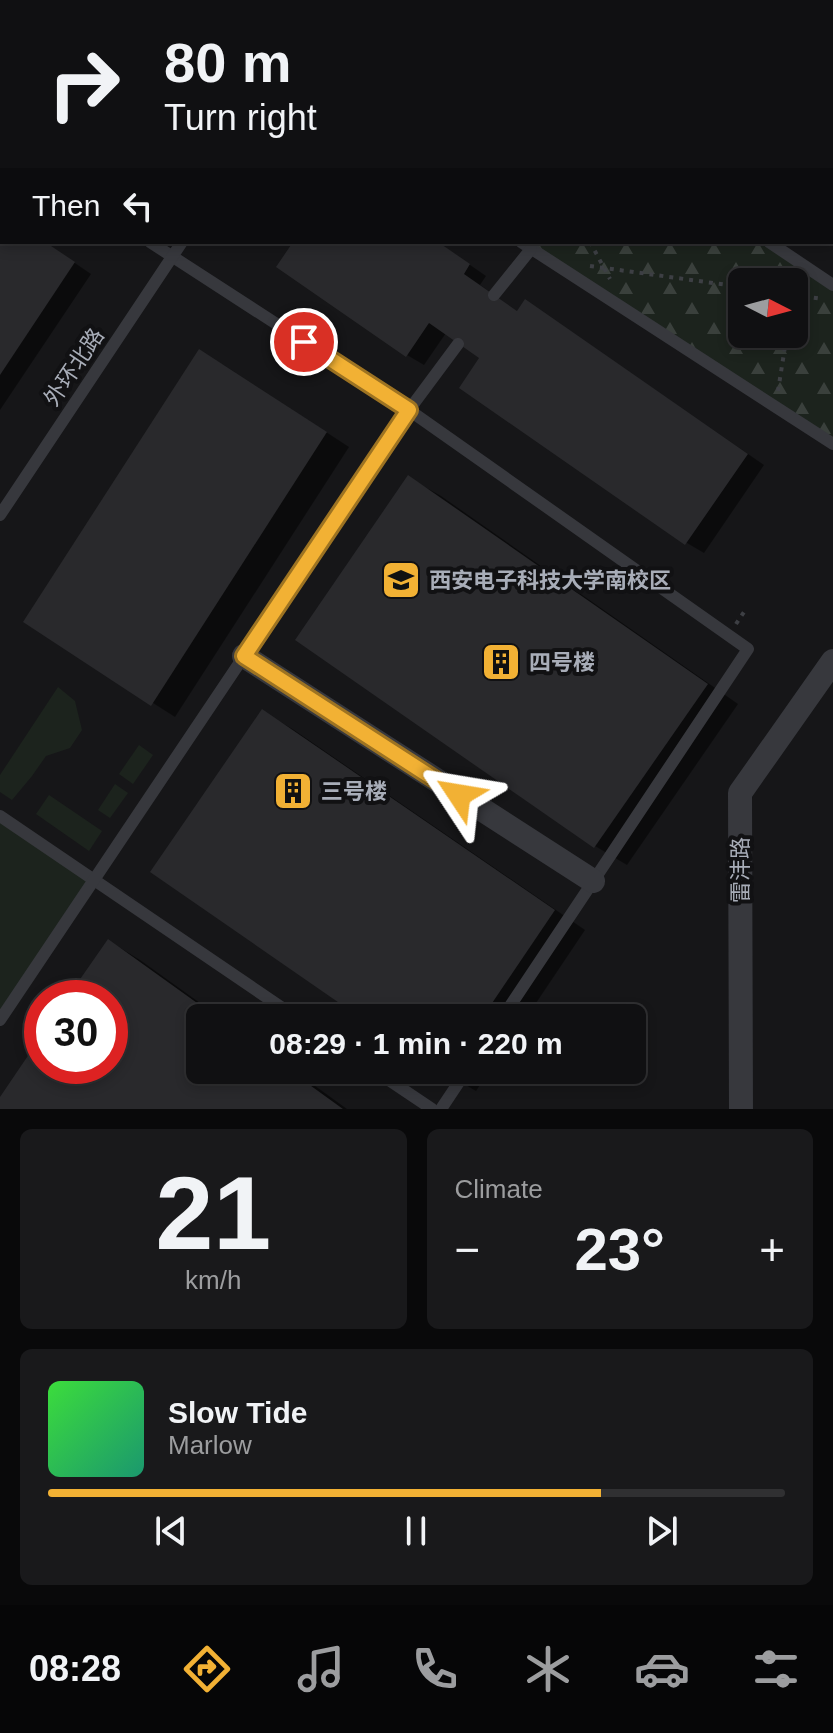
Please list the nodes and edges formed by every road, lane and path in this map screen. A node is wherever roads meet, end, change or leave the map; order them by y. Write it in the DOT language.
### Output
graph roads {
  1 [pos="153,244"];
  2 [pos="181,244"];
  3 [pos="591,244"];
  4 [pos="772,244"];
  5 [pos="526,245"];
  6 [pos="172,257"];
  7 [pos="550,260"];
  8 [pos="604,268"];
  9 [pos="728,285"];
  10 [pos="833,285"];
  11 [pos="494,295"];
  12 [pos="808,297"];
  13 [pos="833,300"];
  14 [pos="628,311"];
  15 [pos="458,344"];
  16 [pos="785,348"];
  17 [pos="776,407"];
  18 [pos="409,410"];
  19 [pos="833,444"];
  20 [pos="0,515"];
  21 [pos="244,656"];
  22 [pos="833,661"];
  23 [pos="0,816"];
  24 [pos="93,880"];
  25 [pos="593,881"];
  26 [pos="276,1004"];
  27 [pos="511,1004"];
  28 [pos="0,1020"];
  29 [pos="395,1084"];
  30 [pos="458,1084"];
  31 [pos="432,1109"];
  32 [pos="441,1109"];
  33 [pos="741,1109"];
  1 -- 6 [label="lane"];
  2 -- 6 [label="lane, 外环北路"];
  3 -- 8 [label="path"];
  4 -- 10 [label="lane"];
  5 -- 7 [label="lane"];
  5 -- 11 [label="lane"];
  6 -- 18 [label="lane"];
  6 -- 20 [label="lane, 外环北路"];
  7 -- 8 [label="path"];
  7 -- 14 [label="lane"];
  8 -- 9 [label="path"];
  8 -- 14 [label="path"];
  12 -- 13 [label="path"];
  14 -- 17 [label="lane"];
  15 -- 18 [label="lane"];
  16 -- 17 [label="path"];
  17 -- 19 [label="lane"];
  18 -- 21 [label="lane"];
  18 -- 25 [label="lane"];
  21 -- 24 [label="lane"];
  21 -- 25 [label="street"];
  22 -- 33 [label="street, 雷沣路"];
  23 -- 24 [label="lane"];
  24 -- 26 [label="lane"];
  24 -- 28 [label="lane"];
  25 -- 27 [label="lane"];
  29 -- 31 [label="lane"];
  30 -- 32 [label="lane"];
}
